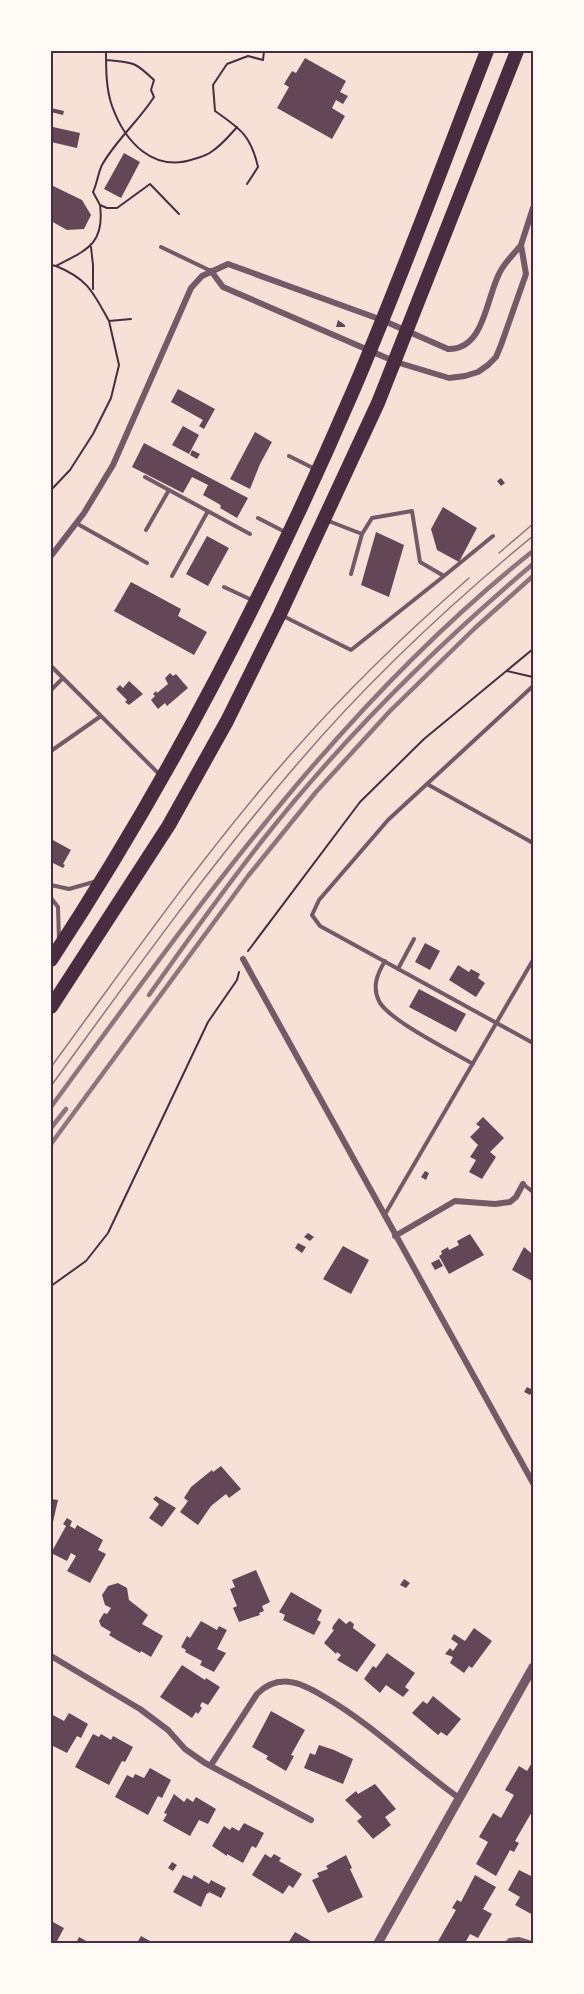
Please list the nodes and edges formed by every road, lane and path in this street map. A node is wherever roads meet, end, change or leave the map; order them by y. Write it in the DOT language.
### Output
graph roads {
  1 [pos="106,51"];
  2 [pos="264,51"];
  3 [pos="487,51"];
  4 [pos="517,51"];
  5 [pos="106,60"];
  6 [pos="237,127"];
  7 [pos="124,133"];
  8 [pos="246,184"];
  9 [pos="100,205"];
  10 [pos="533,208"];
  11 [pos="179,214"];
  12 [pos="521,245"];
  13 [pos="90,247"];
  14 [pos="161,247"];
  15 [pos="51,265"];
  16 [pos="56,266"];
  17 [pos="211,270"];
  18 [pos="93,291"];
  19 [pos="131,319"];
  20 [pos="382,320"];
  21 [pos="109,321"];
  22 [pos="408,332"];
  23 [pos="369,351"];
  24 [pos="396,362"];
  25 [pos="289,456"];
  26 [pos="317,470"];
  27 [pos="145,477"];
  28 [pos="51,490"];
  29 [pos="169,490"];
  30 [pos="208,511"];
  31 [pos="258,518"];
  32 [pos="326,519"];
  33 [pos="76,524"];
  34 [pos="146,530"];
  35 [pos="288,533"];
  36 [pos="250,534"];
  37 [pos="362,534"];
  38 [pos="493,536"];
  39 [pos="51,556"];
  40 [pos="147,562"];
  41 [pos="351,574"];
  42 [pos="172,576"];
  43 [pos="444,576"];
  44 [pos="224,587"];
  45 [pos="255,602"];
  46 [pos="280,614"];
  47 [pos="533,649"];
  48 [pos="51,666"];
  49 [pos="507,671"];
  50 [pos="533,676"];
  51 [pos="63,678"];
  52 [pos="533,686"];
  53 [pos="51,690"];
  54 [pos="101,716"];
  55 [pos="51,751"];
  56 [pos="163,777"];
  57 [pos="428,784"];
  58 [pos="533,843"];
  59 [pos="103,880"];
  60 [pos="51,885"];
  61 [pos="51,898"];
  62 [pos="414,939"];
  63 [pos="59,948"];
  64 [pos="243,959"];
  65 [pos="51,960"];
  66 [pos="533,960"];
  67 [pos="385,961"];
  68 [pos="398,969"];
  69 [pos="51,1007"];
  70 [pos="497,1023"];
  71 [pos="533,1043"];
  72 [pos="473,1064"];
  73 [pos="523,1184"];
  74 [pos="533,1192"];
  75 [pos="384,1216"];
  76 [pos="395,1236"];
  77 [pos="51,1286"];
  78 [pos="533,1483"];
  79 [pos="51,1656"];
  80 [pos="533,1667"];
  81 [pos="211,1765"];
  82 [pos="459,1798"];
  83 [pos="311,1820"];
  84 [pos="378,1943"];
  85 [pos="508,1943"];
  86 [pos="529,1943"];
  1 -- 5 [label="path"];
  2 -- 6 [label="path"];
  3 -- 20 [label="highway"];
  4 -- 22 [label="highway"];
  5 -- 7 [label="path"];
  5 -- 7 [label="path"];
  6 -- 7 [label="path"];
  6 -- 8 [label="path"];
  7 -- 9 [label="path"];
  9 -- 11 [label="path"];
  9 -- 13 [label="path"];
  10 -- 12 [label="street"];
  12 -- 22 [label="street"];
  12 -- 24 [label="street"];
  13 -- 16 [label="path"];
  13 -- 18 [label="path"];
  14 -- 17 [label="lane"];
  15 -- 16 [label="path"];
  16 -- 18 [label="path"];
  17 -- 20 [label="street"];
  17 -- 23 [label="street"];
  17 -- 33 [label="street"];
  18 -- 21 [label="path"];
  19 -- 21 [label="path"];
  20 -- 22 [label="street"];
  20 -- 23 [label="highway"];
  21 -- 28 [label="path"];
  22 -- 24 [label="highway"];
  23 -- 24 [label="street"];
  23 -- 26 [label="highway"];
  24 -- 32 [label="highway"];
  25 -- 26 [label="lane"];
  26 -- 35 [label="highway"];
  27 -- 29 [label="lane"];
  29 -- 30 [label="lane"];
  29 -- 34 [label="lane"];
  30 -- 36 [label="lane"];
  30 -- 42 [label="lane"];
  31 -- 35 [label="lane"];
  32 -- 37 [label="lane"];
  32 -- 46 [label="highway"];
  33 -- 39 [label="street"];
  33 -- 40 [label="lane"];
  35 -- 45 [label="highway"];
  37 -- 41 [label="lane"];
  37 -- 43 [label="lane"];
  38 -- 43 [label="lane"];
  43 -- 46 [label="lane"];
  44 -- 45 [label="lane"];
  45 -- 56 [label="highway"];
  46 -- 69 [label="highway"];
  47 -- 49 [label="path"];
  48 -- 51 [label="lane"];
  49 -- 50 [label="path"];
  49 -- 64 [label="path"];
  51 -- 53 [label="lane"];
  51 -- 54 [label="lane"];
  52 -- 57 [label="lane"];
  54 -- 55 [label="lane"];
  54 -- 56 [label="lane"];
  56 -- 59 [label="highway"];
  57 -- 58 [label="lane"];
  57 -- 67 [label="lane"];
  59 -- 60 [label="lane"];
  59 -- 63 [label="highway"];
  61 -- 63 [label="lane"];
  62 -- 68 [label="lane"];
  63 -- 65 [label="highway"];
  64 -- 75 [label="street"];
  64 -- 77 [label="path"];
  66 -- 70 [label="lane"];
  67 -- 68 [label="lane"];
  67 -- 72 [label="lane"];
  68 -- 70 [label="lane"];
  70 -- 71 [label="lane"];
  70 -- 72 [label="lane"];
  72 -- 75 [label="lane"];
  73 -- 74 [label="lane"];
  73 -- 76 [label="street"];
  75 -- 76 [label="street"];
  76 -- 78 [label="street"];
  79 -- 81 [label="street"];
  80 -- 82 [label="street"];
  81 -- 82 [label="street"];
  81 -- 83 [label="street"];
  82 -- 84 [label="street"];
  85 -- 86 [label="street"];
}
